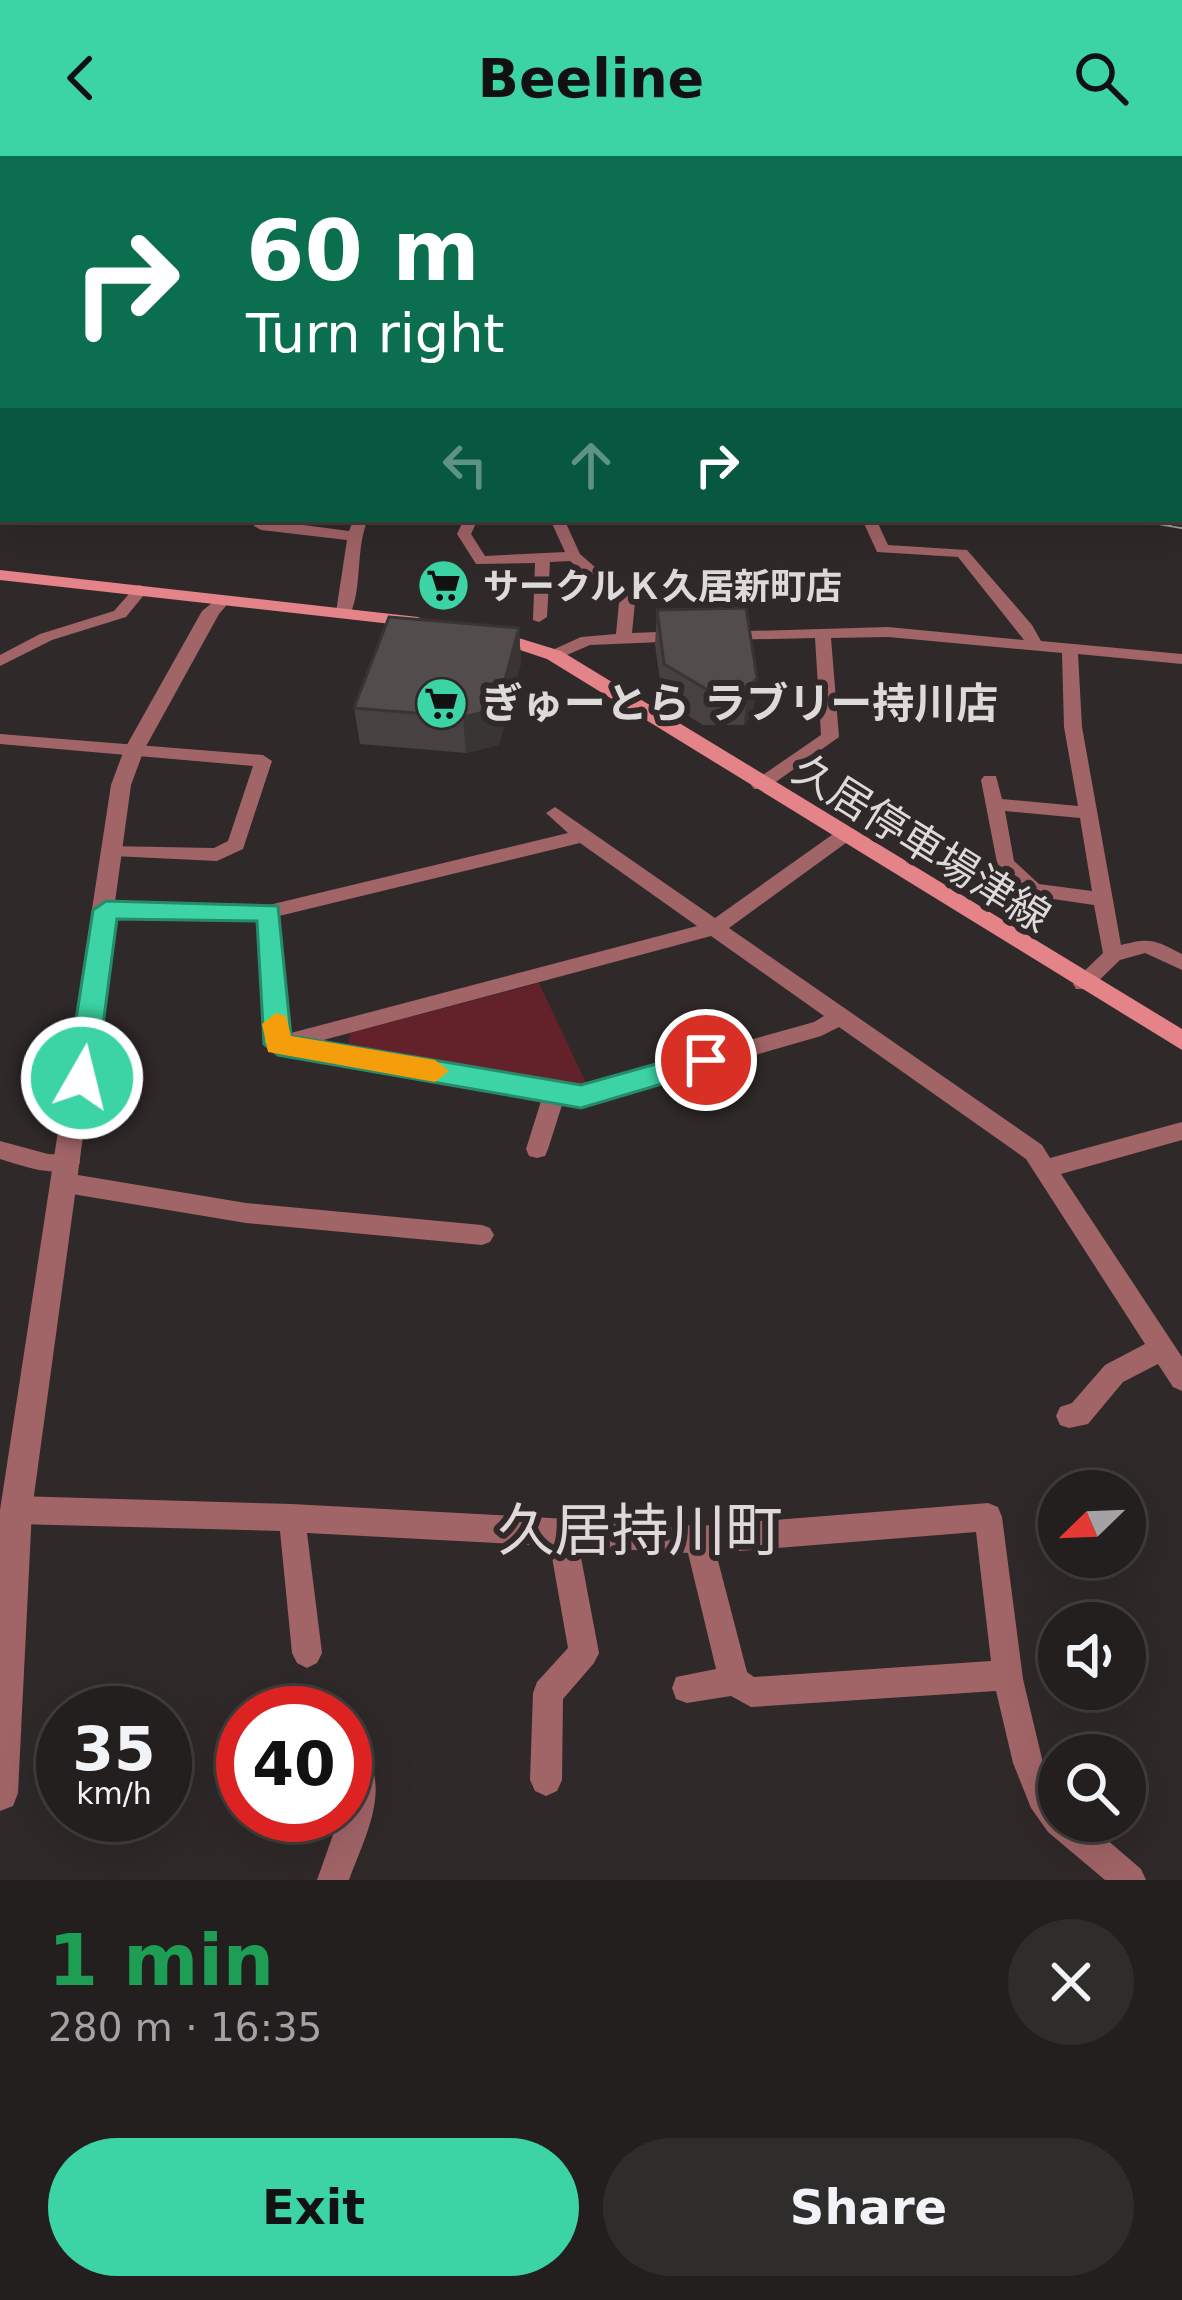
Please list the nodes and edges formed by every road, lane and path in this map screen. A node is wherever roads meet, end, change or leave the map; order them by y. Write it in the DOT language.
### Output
graph roads {
  1 [pos="263,522"];
  2 [pos="359,522"];
  3 [pos="470,522"];
  4 [pos="558,522"];
  5 [pos="870,522"];
  6 [pos="352,536"];
  7 [pos="574,556"];
  8 [pos="543,560"];
  9 [pos="0,575"];
  10 [pos="140,590"];
  11 [pos="222,600"];
  12 [pos="344,612"];
  13 [pos="539,617"];
  14 [pos="436,625"];
  15 [pos="474,631"];
  16 [pos="823,634"];
  17 [pos="624,637"];
  18 [pos="1034,644"];
  19 [pos="1070,649"];
  20 [pos="554,655"];
  21 [pos="1182,659"];
  22 [pos="0,661"];
  23 [pos="0,739"];
  24 [pos="134,750"];
  25 [pos="990,780"];
  26 [pos="760,784"];
  27 [pos="996,804"];
  28 [pos="555,813"];
  29 [pos="1088,813"];
  30 [pos="583,836"];
  31 [pos="843,836"];
  32 [pos="113,850"];
  33 [pos="1102,899"];
  34 [pos="106,910"];
  35 [pos="269,912"];
  36 [pos="715,928"];
  37 [pos="1113,955"];
  38 [pos="1182,963"];
  39 [pos="1083,984"];
  40 [pos="838,1017"];
  41 [pos="1182,1041"];
  42 [pos="278,1044"];
  43 [pos="555,1092"];
  44 [pos="1182,1131"];
  45 [pos="537,1149"];
  46 [pos="0,1150"];
  47 [pos="1045,1169"];
  48 [pos="68,1173"];
  49 [pos="482,1235"];
  50 [pos="1163,1352"];
  51 [pos="1182,1379"];
  52 [pos="1069,1416"];
  53 [pos="292,1518"];
  54 [pos="10,1530"];
  55 [pos="562,1533"];
  56 [pos="699,1540"];
  57 [pos="307,1653"];
  58 [pos="1010,1676"];
  59 [pos="734,1681"];
  60 [pos="687,1688"];
  61 [pos="545,1780"];
  62 [pos="1038,1790"];
  63 [pos="0,1793"];
  64 [pos="347,1842"];
  65 [pos="1084,1842"];
  66 [pos="333,1880"];
  67 [pos="1130,1880"];
  1 -- 6 [label="street"];
  2 -- 6 [label="street"];
  3 -- 8 [label="street"];
  4 -- 7 [label="street"];
  5 -- 18 [label="street"];
  6 -- 12 [label="street"];
  7 -- 8 [label="street"];
  7 -- 17 [label="street"];
  8 -- 13 [label="street"];
  9 -- 10 [label="main road"];
  10 -- 11 [label="main road"];
  10 -- 22 [label="street"];
  11 -- 12 [label="main road"];
  11 -- 24 [label="street"];
  12 -- 14 [label="main road"];
  15 -- 20 [label="main road, 久居停車場津線"];
  16 -- 17 [label="street"];
  16 -- 18 [label="street"];
  16 -- 26 [label="street"];
  17 -- 20 [label="street"];
  18 -- 19 [label="street"];
  19 -- 21 [label="street"];
  19 -- 29 [label="street"];
  20 -- 26 [label="main road, 久居停車場津線"];
  23 -- 24 [label="street"];
  24 -- 32 [label="street"];
  24 -- 32 [label="street"];
  25 -- 27 [label="street"];
  26 -- 31 [label="main road, 久居停車場津線"];
  27 -- 29 [label="street"];
  27 -- 33 [label="street"];
  28 -- 30 [label="street"];
  29 -- 33 [label="street"];
  30 -- 35 [label="street"];
  30 -- 36 [label="street"];
  31 -- 36 [label="street"];
  31 -- 39 [label="main road, 久居停車場津線"];
  32 -- 34 [label="street"];
  33 -- 37 [label="street"];
  34 -- 35 [label="street"];
  34 -- 48 [label="street"];
  35 -- 42 [label="street"];
  36 -- 40 [label="street"];
  36 -- 42 [label="street"];
  37 -- 38 [label="street"];
  37 -- 39 [label="street"];
  39 -- 41 [label="main road, 久居停車場津線"];
  40 -- 43 [label="street"];
  40 -- 47 [label="street"];
  42 -- 43 [label="street"];
  43 -- 45 [label="street"];
  44 -- 47 [label="street"];
  46 -- 48 [label="street"];
  47 -- 50 [label="street"];
  48 -- 49 [label="street"];
  48 -- 54 [label="street"];
  50 -- 51 [label="street"];
  50 -- 52 [label="street"];
  53 -- 54 [label="street"];
  53 -- 55 [label="street"];
  53 -- 57 [label="street"];
  54 -- 63 [label="street"];
  55 -- 56 [label="street"];
  55 -- 61 [label="street"];
  56 -- 58 [label="street"];
  56 -- 59 [label="street"];
  58 -- 59 [label="street"];
  58 -- 62 [label="street"];
  59 -- 60 [label="street"];
  64 -- 66 [label="street"];
  65 -- 67 [label="street"];
}
